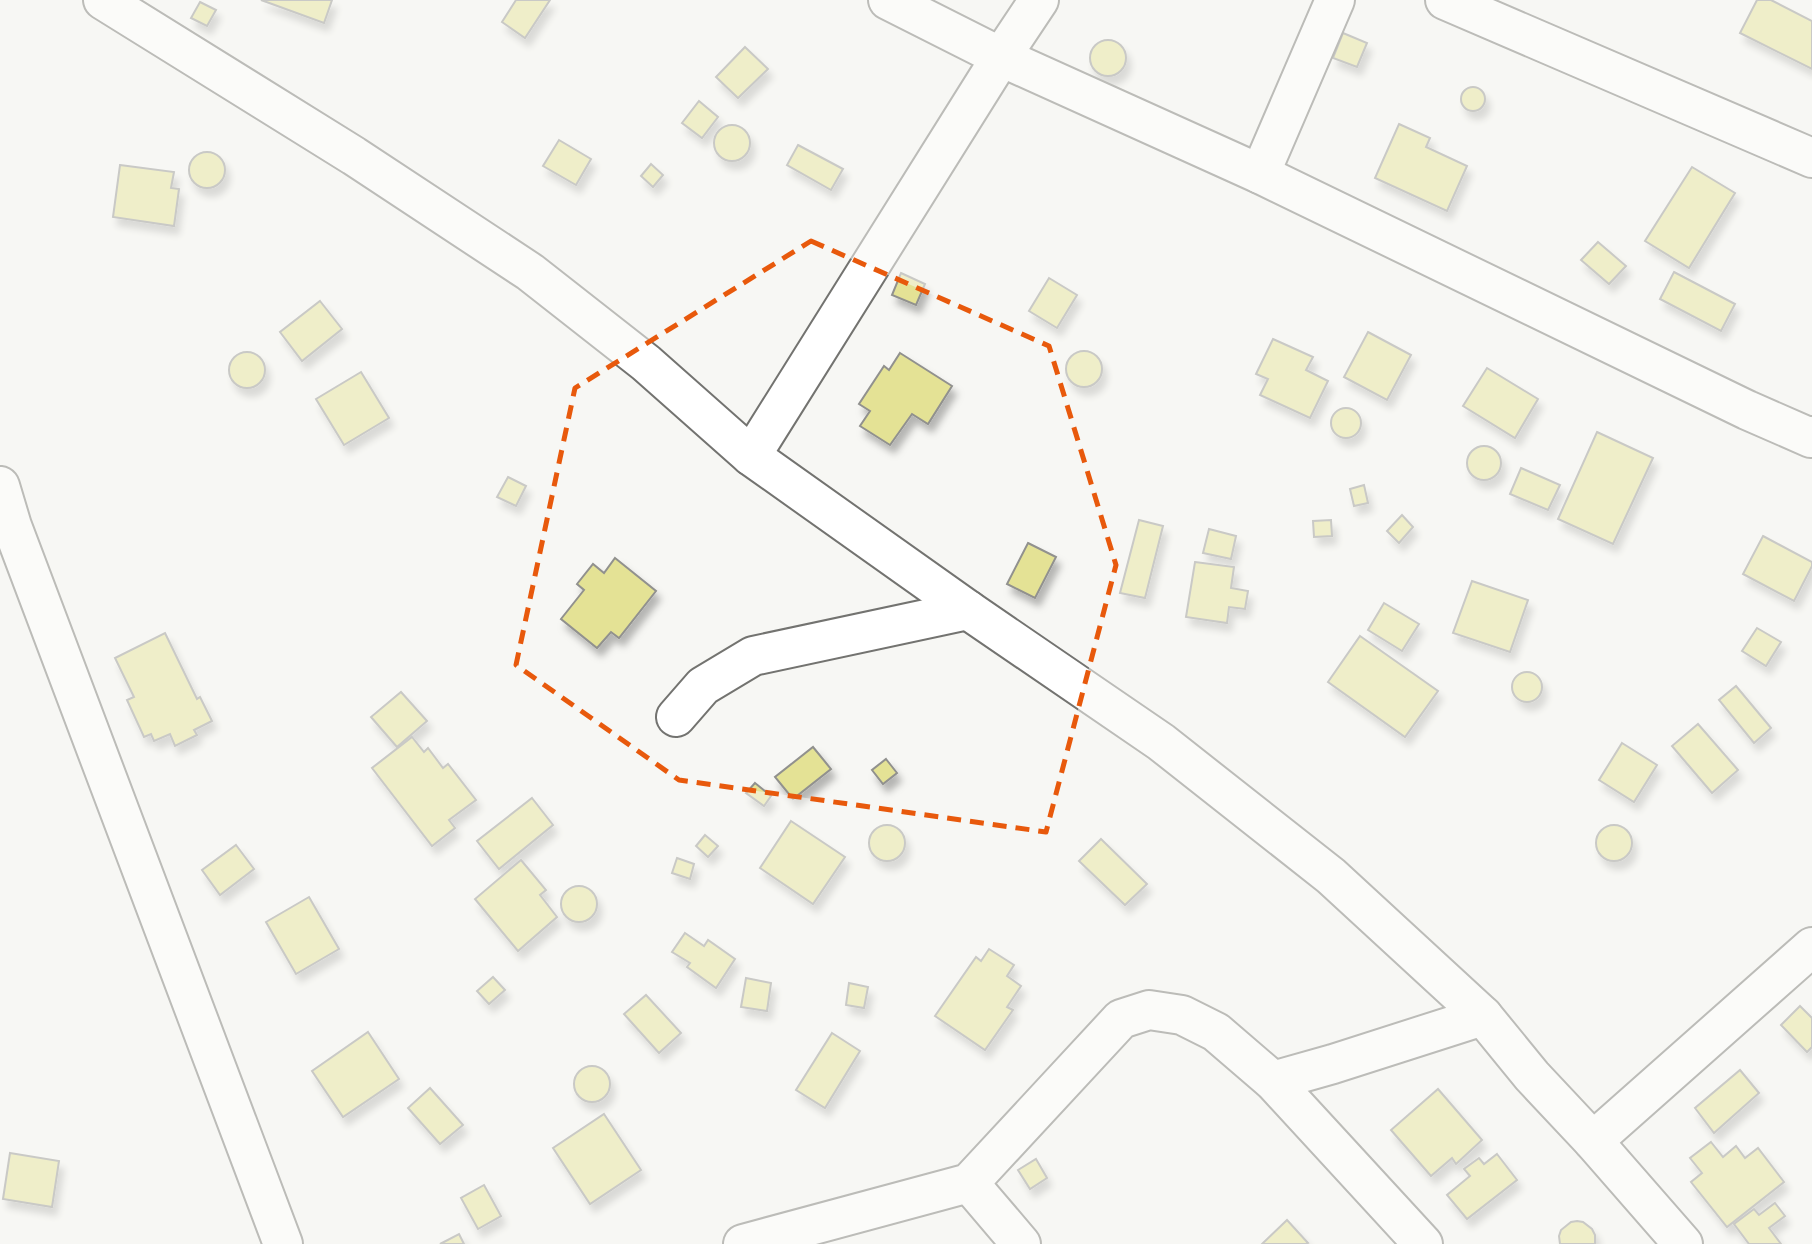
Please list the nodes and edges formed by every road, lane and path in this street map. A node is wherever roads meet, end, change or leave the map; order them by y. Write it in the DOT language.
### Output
graph roads {
  1 [pos="103,0"];
  2 [pos="888,0"];
  3 [pos="1039,0"];
  4 [pos="1335,0"];
  5 [pos="1445,0"];
  6 [pos="1002,57"];
  7 [pos="1812,159"];
  8 [pos="1260,174"];
  9 [pos="1812,438"];
  10 [pos="751,456"];
  11 [pos="0,486"];
  12 [pos="968,610"];
  13 [pos="676,717"];
  14 [pos="1812,947"];
  15 [pos="1483,1016"];
  16 [pos="1273,1081"];
  17 [pos="1593,1141"];
  18 [pos="969,1183"];
  19 [pos="283,1244"];
  20 [pos="743,1244"];
  21 [pos="1021,1244"];
  22 [pos="1423,1244"];
  23 [pos="1682,1244"];
  1 -- 10 [label="street"];
  2 -- 6 [label="street"];
  3 -- 6 [label="street"];
  4 -- 8 [label="street"];
  5 -- 7 [label="street"];
  6 -- 8 [label="street"];
  6 -- 10 [label="street"];
  8 -- 9 [label="street"];
  10 -- 12 [label="street"];
  11 -- 19 [label="street"];
  12 -- 13 [label="street"];
  12 -- 15 [label="street"];
  14 -- 17 [label="street"];
  15 -- 16 [label="street"];
  15 -- 17 [label="street"];
  16 -- 18 [label="street"];
  16 -- 22 [label="street"];
  17 -- 23 [label="street"];
  18 -- 20 [label="street"];
  18 -- 21 [label="street"];
}
